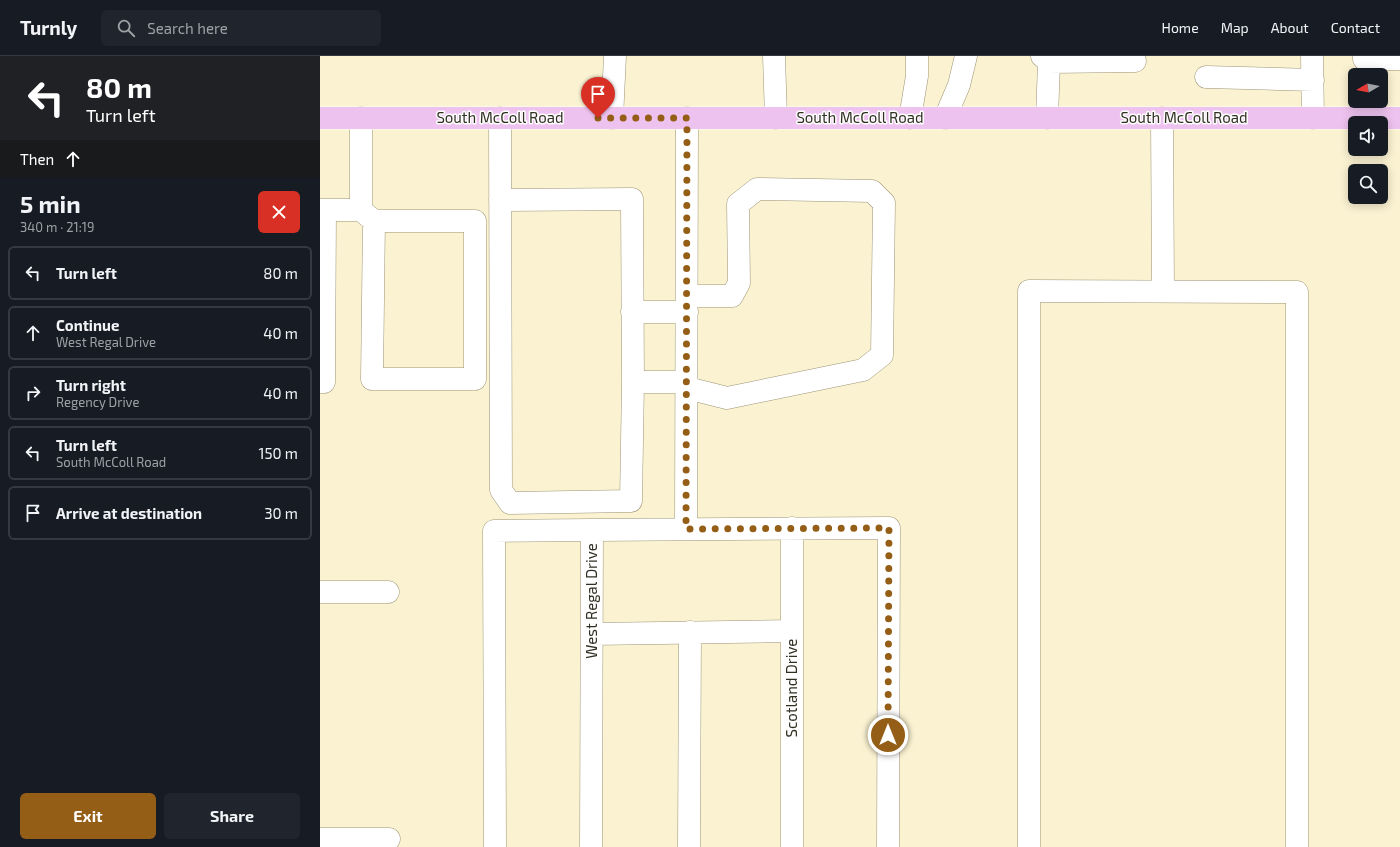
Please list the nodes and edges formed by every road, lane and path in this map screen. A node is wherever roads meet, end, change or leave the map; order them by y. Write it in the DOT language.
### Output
graph roads {
  1 [pos="615,56"];
  2 [pos="774,56"];
  3 [pos="917,56"];
  4 [pos="966,56"];
  5 [pos="1312,56"];
  6 [pos="1364,56"];
  7 [pos="1045,59"];
  8 [pos="1400,59"];
  9 [pos="1135,61"];
  10 [pos="1206,77"];
  11 [pos="1313,80"];
  12 [pos="320,118"];
  13 [pos="360,118"];
  14 [pos="500,118"];
  15 [pos="612,118"];
  16 [pos="687,118"];
  17 [pos="776,118"];
  18 [pos="910,118"];
  19 [pos="945,118"];
  20 [pos="1047,118"];
  21 [pos="1162,118"];
  22 [pos="1312,118"];
  23 [pos="1400,118"];
  24 [pos="500,200"];
  25 [pos="322,210"];
  26 [pos="367,215"];
  27 [pos="1163,291"];
  28 [pos="687,304"];
  29 [pos="632,312"];
  30 [pos="320,382"];
  31 [pos="633,382"];
  32 [pos="687,385"];
  33 [pos="792,528"];
  34 [pos="686,529"];
  35 [pos="592,530"];
  36 [pos="320,592"];
  37 [pos="388,592"];
  38 [pos="792,631"];
  39 [pos="690,632"];
  40 [pos="592,634"];
  41 [pos="320,839"];
  42 [pos="389,839"];
  43 [pos="495,847"];
  44 [pos="591,847"];
  45 [pos="689,847"];
  46 [pos="792,847"];
  47 [pos="888,847"];
  48 [pos="1029,847"];
  49 [pos="1297,847"];
  1 -- 15 [label="street"];
  2 -- 17 [label="street"];
  3 -- 18 [label="street"];
  4 -- 19 [label="street"];
  5 -- 11 [label="street"];
  6 -- 8 [label="street"];
  7 -- 9 [label="street"];
  7 -- 20 [label="street"];
  10 -- 11 [label="street"];
  11 -- 22 [label="street"];
  12 -- 13 [label="main road, South McColl Road"];
  13 -- 14 [label="main road, South McColl Road"];
  13 -- 26 [label="street"];
  14 -- 15 [label="main road, South McColl Road"];
  14 -- 24 [label="street"];
  15 -- 16 [label="main road, South McColl Road"];
  16 -- 17 [label="main road, South McColl Road"];
  16 -- 28 [label="street"];
  17 -- 18 [label="main road, South McColl Road"];
  18 -- 19 [label="main road, South McColl Road"];
  19 -- 20 [label="main road, South McColl Road"];
  20 -- 21 [label="main road, South McColl Road"];
  21 -- 22 [label="main road, South McColl Road"];
  21 -- 27 [label="street"];
  22 -- 23 [label="main road, South McColl Road"];
  24 -- 29 [label="street"];
  24 -- 31 [label="street"];
  25 -- 26 [label="street"];
  25 -- 30 [label="street"];
  26 -- 26 [label="street"];
  27 -- 48 [label="street"];
  27 -- 49 [label="street"];
  28 -- 29 [label="street"];
  28 -- 32 [label="street"];
  28 -- 32 [label="street"];
  29 -- 31 [label="street"];
  31 -- 32 [label="street"];
  32 -- 34 [label="street"];
  33 -- 34 [label="street, West Regal Drive"];
  33 -- 38 [label="street, Scotland Drive"];
  33 -- 47 [label="street, West Regal Drive"];
  34 -- 35 [label="street, West Regal Drive"];
  35 -- 40 [label="street, West Regal Drive"];
  35 -- 43 [label="street"];
  36 -- 37 [label="street"];
  38 -- 39 [label="street"];
  38 -- 46 [label="street, Scotland Drive"];
  39 -- 40 [label="street"];
  39 -- 45 [label="street"];
  40 -- 44 [label="street, West Regal Drive"];
  41 -- 42 [label="street"];
}
